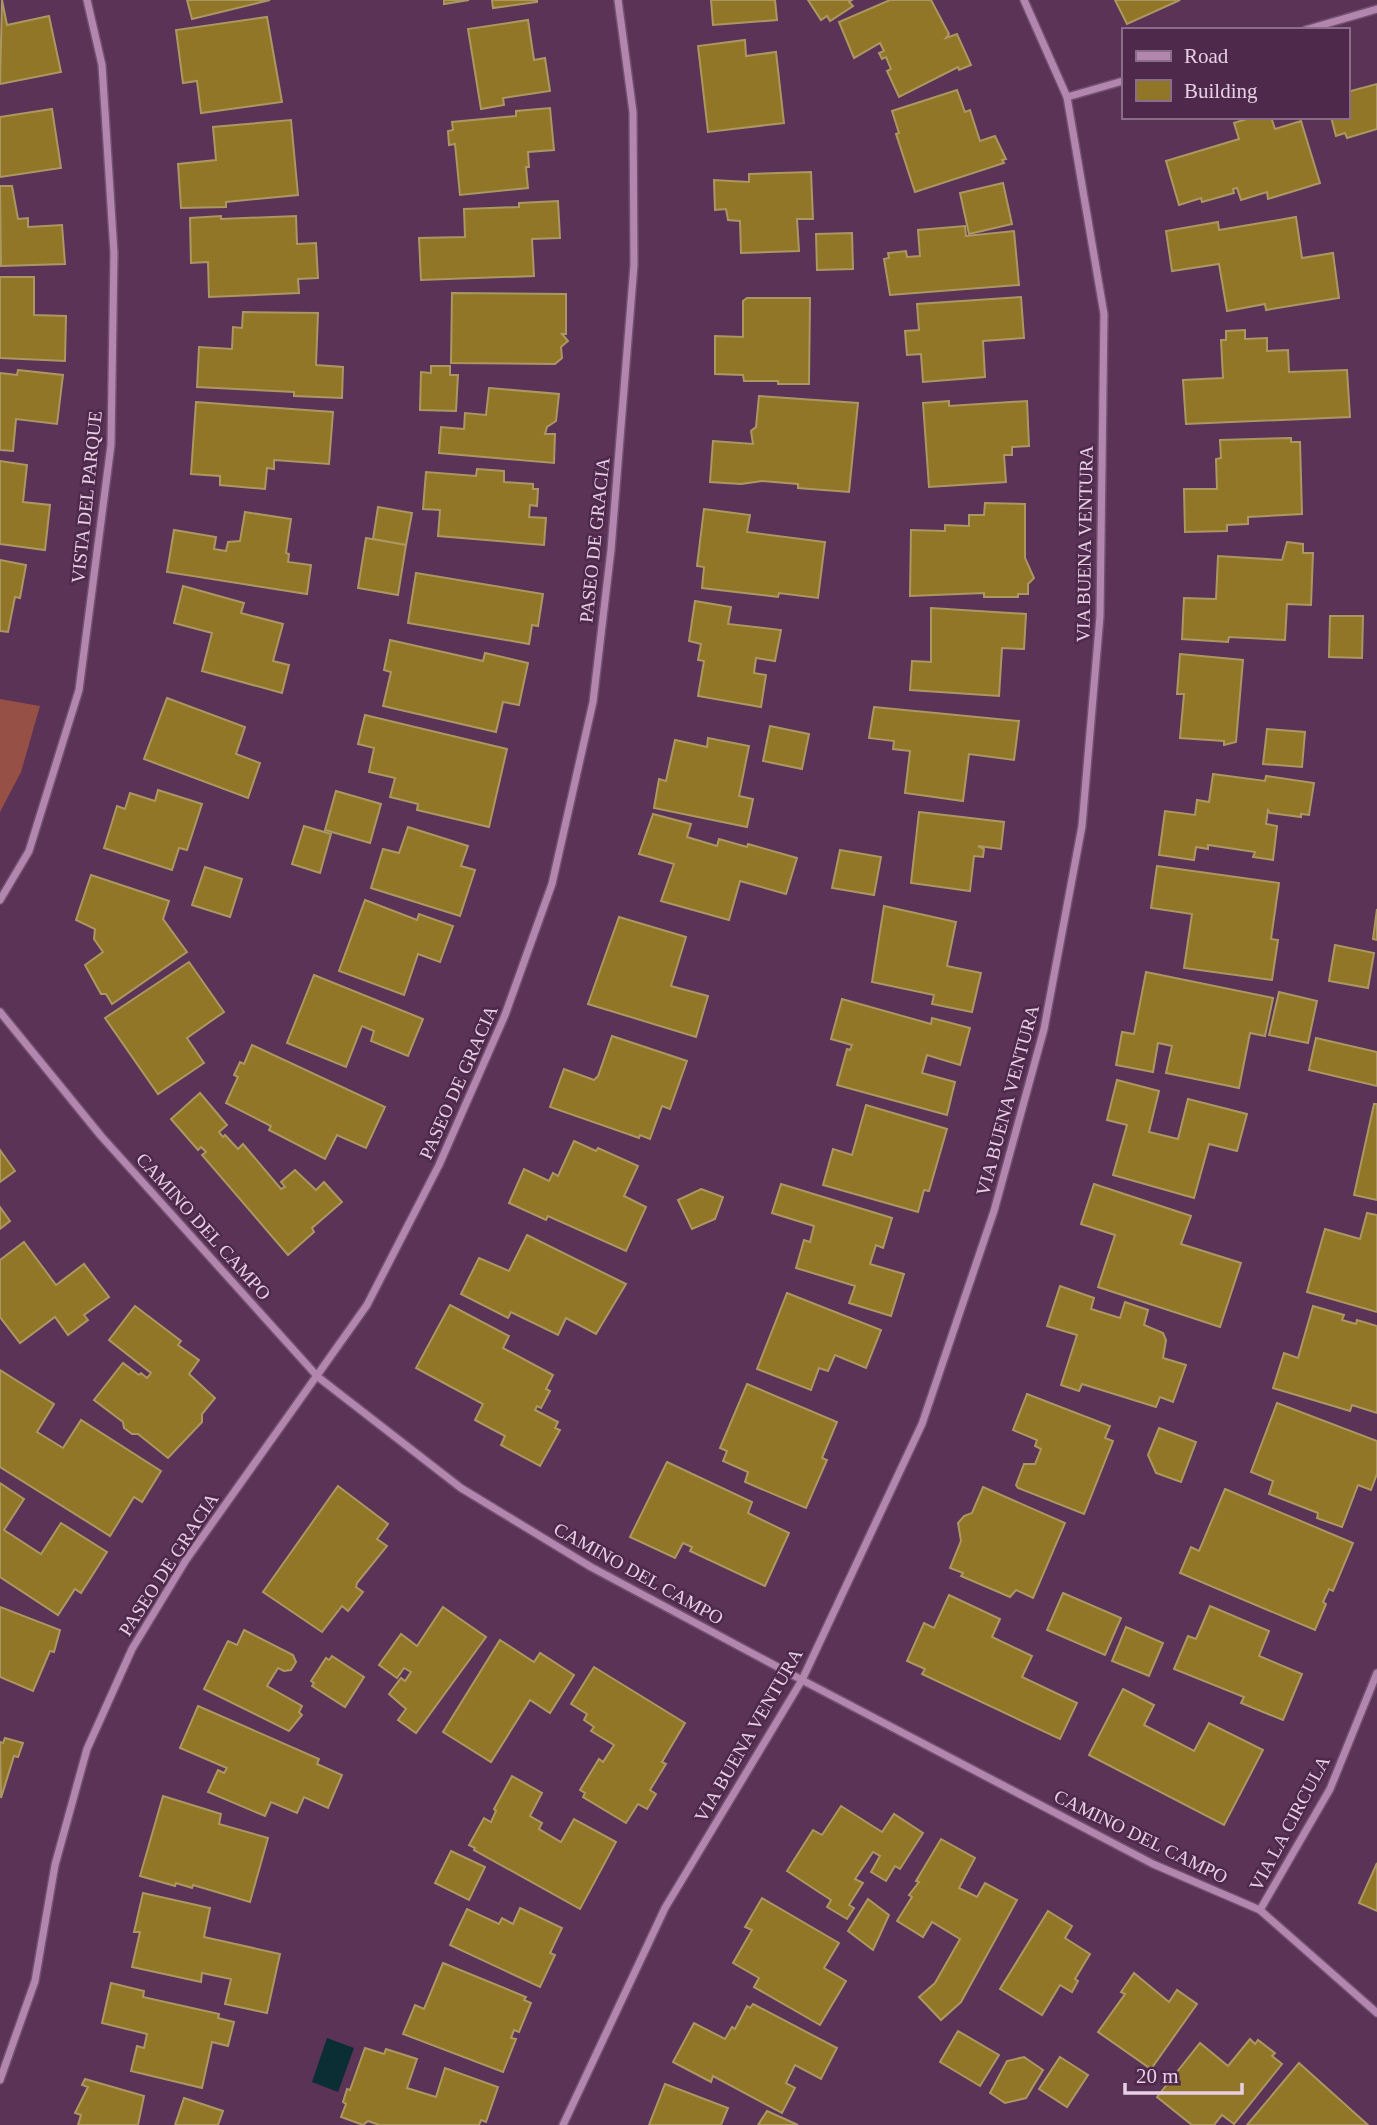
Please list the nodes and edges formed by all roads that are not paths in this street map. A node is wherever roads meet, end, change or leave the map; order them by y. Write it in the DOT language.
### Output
graph roads {
  1 [pos="87,0"];
  2 [pos="618,0"];
  3 [pos="1024,0"];
  4 [pos="1377,9"];
  5 [pos="1312,28"];
  6 [pos="1122,81"];
  7 [pos="1068,97"];
  8 [pos="0,900"];
  9 [pos="0,1012"];
  10 [pos="318,1377"];
  11 [pos="1377,1673"];
  12 [pos="802,1680"];
  13 [pos="1260,1910"];
  14 [pos="1377,2013"];
  15 [pos="0,2080"];
  16 [pos="563,2125"];
  1 -- 8 [label="street, VISTA DEL PARQUE"];
  2 -- 10 [label="street, PASEO DE GRACIA"];
  3 -- 7 [label="street, VIA BUENA VENTURA"];
  4 -- 5 [label="street"];
  6 -- 7 [label="street"];
  7 -- 12 [label="street, VIA BUENA VENTURA"];
  9 -- 10 [label="street, CAMINO DEL CAMPO"];
  10 -- 12 [label="street, CAMINO DEL CAMPO"];
  10 -- 15 [label="street, PASEO DE GRACIA"];
  11 -- 13 [label="street, VIA LA CIRCULA"];
  12 -- 13 [label="street, CAMINO DEL CAMPO"];
  12 -- 16 [label="street, VIA BUENA VENTURA"];
  13 -- 14 [label="street, CAMINO DEL CAMPO"];
}
